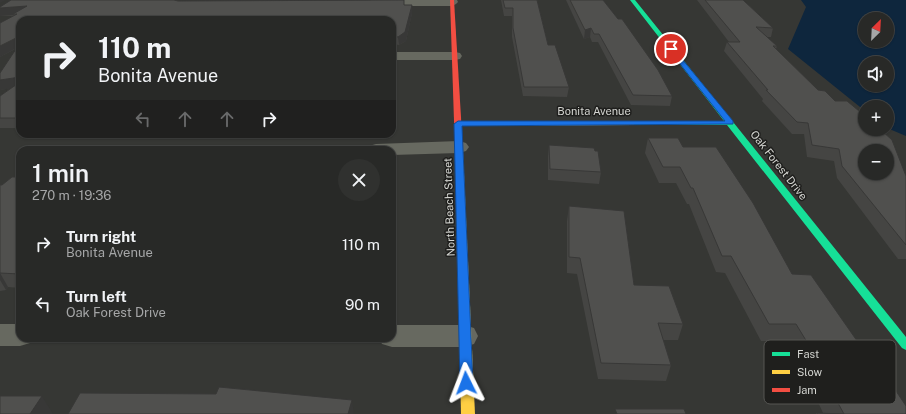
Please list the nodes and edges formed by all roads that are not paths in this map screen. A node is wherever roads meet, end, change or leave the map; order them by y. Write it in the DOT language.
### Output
graph roads {
  1 [pos="632,0"];
  2 [pos="452,1"];
  3 [pos="367,2"];
  4 [pos="396,56"];
  5 [pos="454,56"];
  6 [pos="730,123"];
  7 [pos="458,124"];
  8 [pos="459,147"];
  9 [pos="396,149"];
  10 [pos="0,335"];
  11 [pos="16,335"];
  12 [pos="396,336"];
  13 [pos="464,336"];
  14 [pos="906,345"];
  15 [pos="468,414"];
  1 -- 6 [label="street, Oak Forest Drive"];
  2 -- 3 [label="street"];
  2 -- 5 [label="street, North Beach Street"];
  4 -- 5 [label="street"];
  5 -- 7 [label="street, North Beach Street"];
  6 -- 7 [label="street, Bonita Avenue"];
  6 -- 14 [label="street, Oak Forest Drive"];
  7 -- 8 [label="street, North Beach Street"];
  8 -- 9 [label="street"];
  8 -- 13 [label="street, North Beach Street"];
  10 -- 11 [label="street"];
  12 -- 13 [label="street"];
  13 -- 15 [label="street, North Beach Street"];
}
